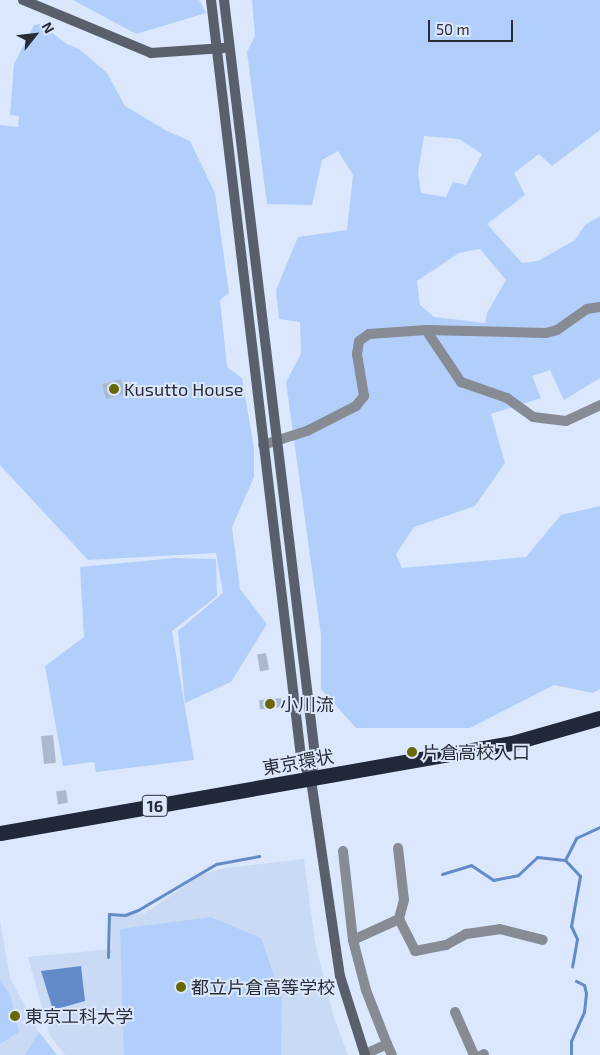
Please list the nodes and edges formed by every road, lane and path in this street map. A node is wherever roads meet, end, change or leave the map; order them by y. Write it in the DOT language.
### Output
graph roads {
  1 [pos="23,0"];
  2 [pos="211,0"];
  3 [pos="224,0"];
  4 [pos="38,3"];
  5 [pos="230,47"];
  6 [pos="217,49"];
  7 [pos="600,307"];
  8 [pos="426,330"];
  9 [pos="600,405"];
  10 [pos="276,442"];
  11 [pos="263,445"];
  12 [pos="600,718"];
  13 [pos="311,780"];
  14 [pos="0,833"];
  15 [pos="398,848"];
  16 [pos="343,851"];
  17 [pos="399,919"];
  18 [pos="352,940"];
  19 [pos="543,940"];
  20 [pos="455,1012"];
  21 [pos="387,1044"];
  22 [pos="365,1054"];
  23 [pos="392,1055"];
  24 [pos="480,1055"];
  1 -- 4 [label="street"];
  2 -- 6 [label="street"];
  3 -- 5 [label="street"];
  4 -- 6 [label="street"];
  5 -- 6 [label="street"];
  5 -- 10 [label="street"];
  6 -- 11 [label="street"];
  7 -- 8 [label="street"];
  8 -- 9 [label="street"];
  8 -- 10 [label="street"];
  10 -- 11 [label="street"];
  10 -- 13 [label="street"];
  11 -- 13 [label="street"];
  12 -- 13 [label="highway, 東京環状 / 16"];
  13 -- 14 [label="highway, 東京環状 / 16"];
  13 -- 22 [label="street"];
  15 -- 17 [label="street"];
  16 -- 18 [label="street"];
  17 -- 18 [label="street"];
  17 -- 19 [label="street"];
  18 -- 21 [label="street"];
  20 -- 24 [label="street"];
  21 -- 22 [label="street"];
  21 -- 23 [label="street"];
}
